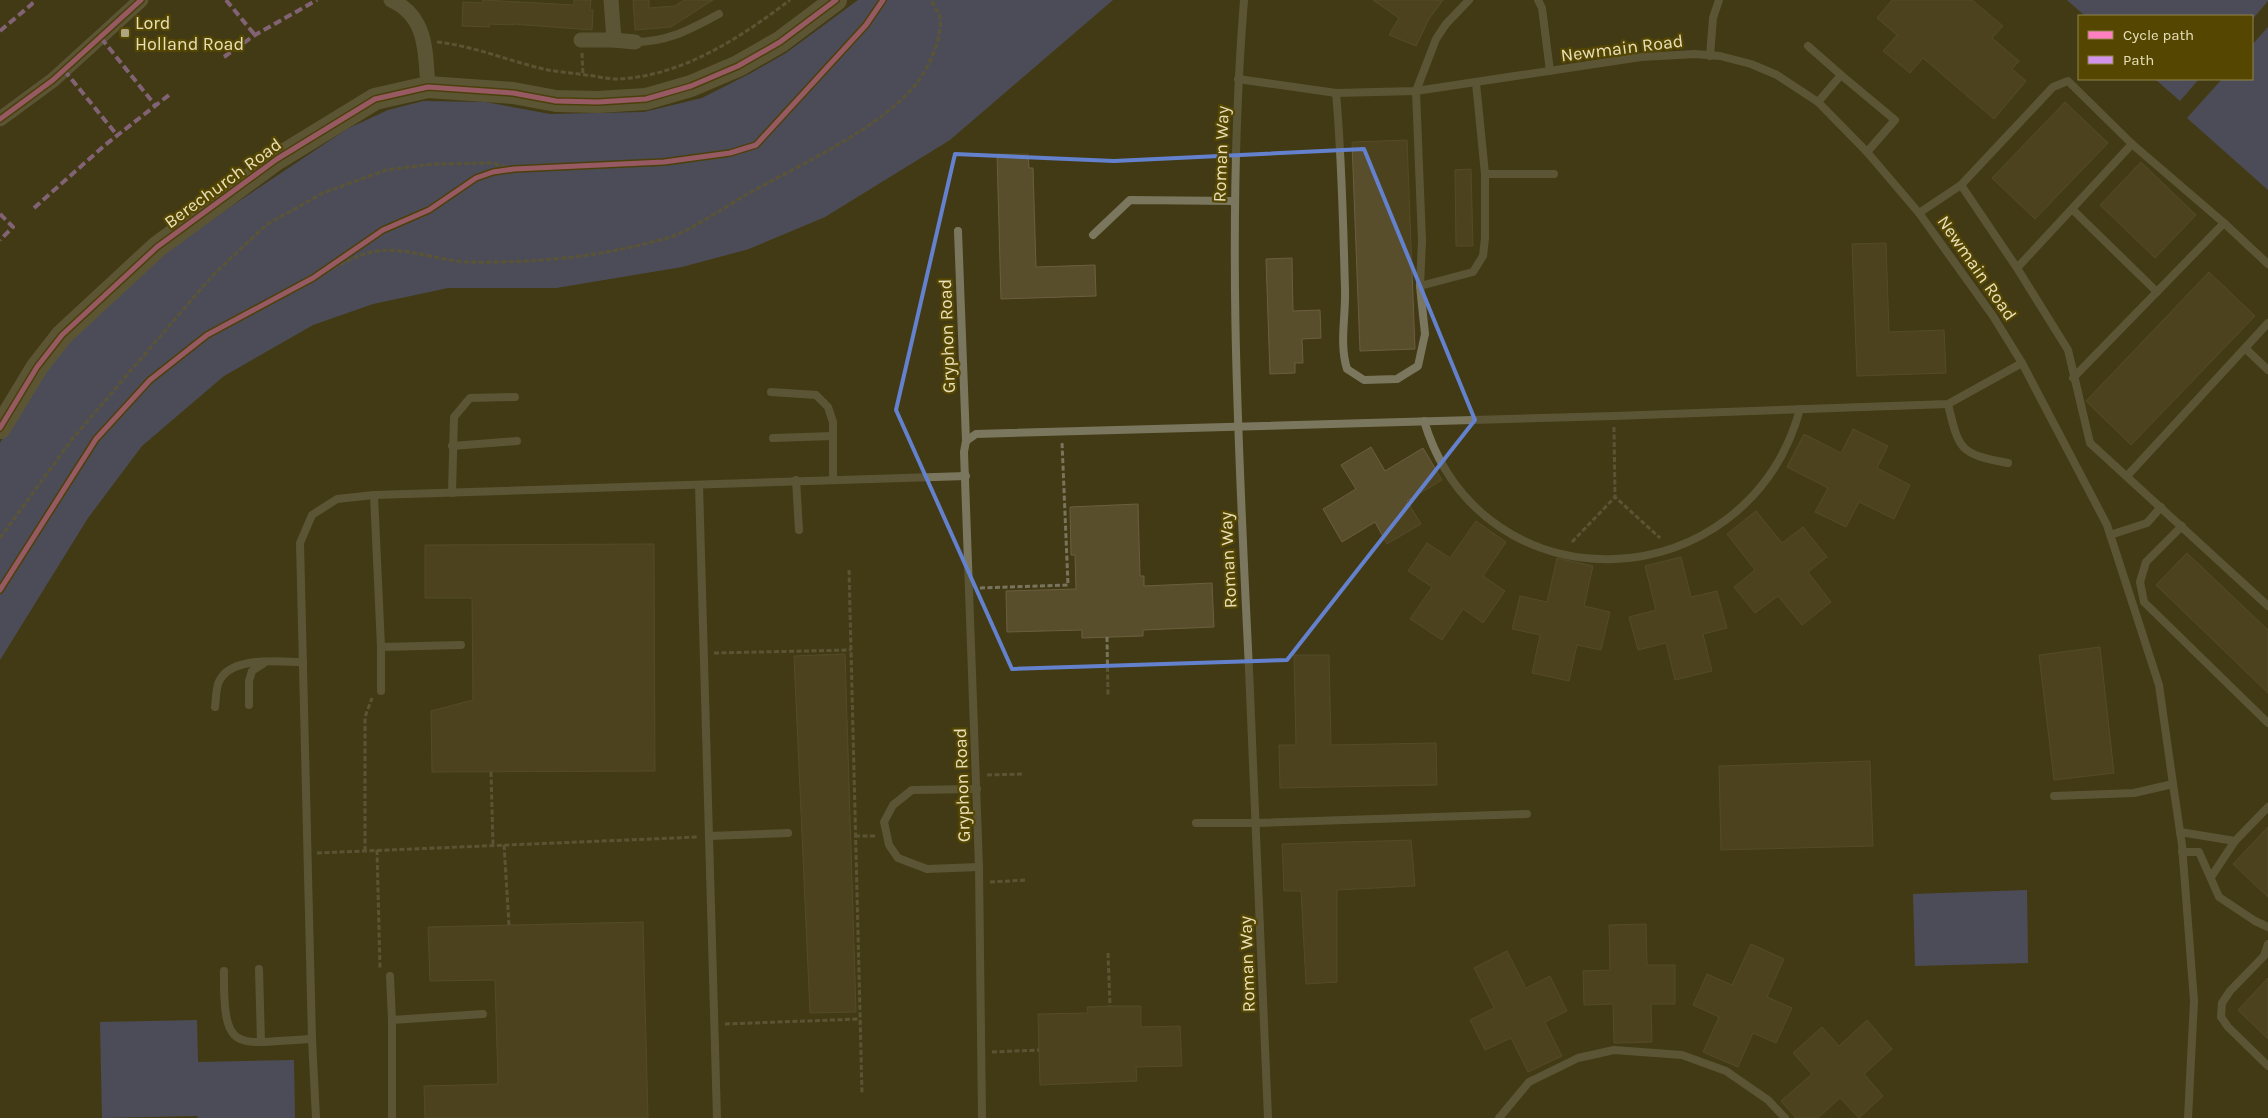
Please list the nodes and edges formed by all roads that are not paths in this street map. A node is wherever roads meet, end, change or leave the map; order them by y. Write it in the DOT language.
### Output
graph roads {
  1 [pos="391,0"];
  2 [pos="611,0"];
  3 [pos="836,0"];
  4 [pos="1244,0"];
  5 [pos="1469,0"];
  6 [pos="1538,0"];
  7 [pos="1719,0"];
  8 [pos="135,2"];
  9 [pos="719,14"];
  10 [pos="581,40"];
  11 [pos="614,40"];
  12 [pos="636,42"];
  13 [pos="1808,46"];
  14 [pos="1710,56"];
  15 [pos="1550,71"];
  16 [pos="1841,75"];
  17 [pos="1238,79"];
  18 [pos="1476,83"];
  19 [pos="428,87"];
  20 [pos="1416,91"];
  21 [pos="1336,93"];
  22 [pos="1818,102"];
  23 [pos="0,119"];
  24 [pos="2132,144"];
  25 [pos="1867,152"];
  26 [pos="1485,174"];
  27 [pos="1554,174"];
  28 [pos="1961,185"];
  29 [pos="1234,201"];
  30 [pos="2072,209"];
  31 [pos="1919,213"];
  32 [pos="2224,223"];
  33 [pos="958,231"];
  34 [pos="1093,236"];
  35 [pos="2268,264"];
  36 [pos="2017,268"];
  37 [pos="1420,286"];
  38 [pos="2156,292"];
  39 [pos="2268,323"];
  40 [pos="2245,348"];
  41 [pos="2022,363"];
  42 [pos="2268,370"];
  43 [pos="2073,378"];
  44 [pos="771,392"];
  45 [pos="516,397"];
  46 [pos="1948,404"];
  47 [pos="1800,409"];
  48 [pos="1424,422"];
  49 [pos="1237,427"];
  50 [pos="0,428"];
  51 [pos="833,436"];
  52 [pos="772,438"];
  53 [pos="517,441"];
  54 [pos="966,441"];
  55 [pos="452,446"];
  56 [pos="2008,463"];
  57 [pos="966,476"];
  58 [pos="2127,476"];
  59 [pos="834,479"];
  60 [pos="796,480"];
  61 [pos="699,486"];
  62 [pos="452,493"];
  63 [pos="374,496"];
  64 [pos="2161,507"];
  65 [pos="2182,526"];
  66 [pos="799,530"];
  67 [pos="2110,535"];
  68 [pos="2268,606"];
  69 [pos="461,645"];
  70 [pos="381,647"];
  71 [pos="303,662"];
  72 [pos="265,663"];
  73 [pos="381,691"];
  74 [pos="249,705"];
  75 [pos="215,706"];
  76 [pos="2268,723"];
  77 [pos="2173,784"];
  78 [pos="977,789"];
  79 [pos="2054,796"];
  80 [pos="2268,807"];
  81 [pos="1527,814"];
  82 [pos="1196,823"];
  83 [pos="1257,823"];
  84 [pos="2180,832"];
  85 [pos="788,833"];
  86 [pos="709,836"];
  87 [pos="2235,841"];
  88 [pos="2182,852"];
  89 [pos="980,867"];
  90 [pos="2211,878"];
  91 [pos="2268,927"];
  92 [pos="2268,944"];
  93 [pos="259,969"];
  94 [pos="224,970"];
  95 [pos="390,976"];
  96 [pos="483,1014"];
  97 [pos="392,1020"];
  98 [pos="312,1039"];
  99 [pos="261,1042"];
  100 [pos="2268,1066"];
  101 [pos="316,1118"];
  102 [pos="392,1118"];
  103 [pos="717,1118"];
  104 [pos="982,1118"];
  105 [pos="1268,1118"];
  106 [pos="1499,1118"];
  107 [pos="1785,1118"];
  108 [pos="2188,1118"];
  1 -- 19 [label="street"];
  2 -- 11 [label="street"];
  3 -- 19 [label="street, Berechurch Road"];
  4 -- 17 [label="lane, Roman Way"];
  5 -- 20 [label="lane"];
  6 -- 15 [label="lane"];
  7 -- 14 [label="lane"];
  8 -- 23 [label="street"];
  9 -- 12 [label="lane"];
  10 -- 11 [label="street"];
  11 -- 12 [label="street"];
  13 -- 16 [label="lane"];
  14 -- 15 [label="lane, Newmain Road"];
  14 -- 22 [label="lane, Newmain Road"];
  15 -- 18 [label="lane, Newmain Road"];
  16 -- 22 [label="lane"];
  16 -- 25 [label="lane"];
  17 -- 21 [label="lane, Newmain Road"];
  17 -- 29 [label="lane, Roman Way"];
  18 -- 20 [label="lane, Newmain Road"];
  18 -- 26 [label="lane"];
  19 -- 50 [label="street, Berechurch Road"];
  20 -- 21 [label="lane, Newmain Road"];
  20 -- 37 [label="lane"];
  21 -- 37 [label="lane"];
  22 -- 25 [label="lane, Newmain Road"];
  24 -- 28 [label="lane"];
  24 -- 30 [label="lane"];
  24 -- 32 [label="lane"];
  25 -- 31 [label="lane, Newmain Road"];
  26 -- 27 [label="lane"];
  26 -- 37 [label="lane"];
  28 -- 31 [label="lane"];
  28 -- 36 [label="lane"];
  29 -- 34 [label="lane"];
  29 -- 49 [label="lane, Roman Way"];
  30 -- 36 [label="lane"];
  30 -- 38 [label="lane"];
  31 -- 41 [label="lane, Newmain Road"];
  32 -- 35 [label="lane"];
  32 -- 38 [label="lane"];
  33 -- 54 [label="lane, Gryphon Road"];
  36 -- 43 [label="lane"];
  38 -- 43 [label="lane"];
  39 -- 40 [label="lane"];
  40 -- 42 [label="lane"];
  40 -- 58 [label="lane"];
  41 -- 46 [label="lane"];
  41 -- 67 [label="lane, Newmain Road"];
  43 -- 58 [label="lane"];
  44 -- 51 [label="lane"];
  45 -- 55 [label="lane"];
  46 -- 47 [label="lane"];
  46 -- 56 [label="lane"];
  47 -- 48 [label="lane"];
  47 -- 48 [label="lane"];
  48 -- 49 [label="lane"];
  49 -- 54 [label="lane"];
  49 -- 83 [label="lane, Roman Way"];
  51 -- 52 [label="lane"];
  51 -- 59 [label="lane"];
  53 -- 55 [label="lane"];
  54 -- 57 [label="lane, Gryphon Road"];
  55 -- 62 [label="lane"];
  57 -- 59 [label="lane"];
  57 -- 78 [label="lane, Gryphon Road"];
  58 -- 64 [label="lane"];
  59 -- 60 [label="lane"];
  60 -- 61 [label="lane"];
  60 -- 66 [label="lane"];
  61 -- 62 [label="lane"];
  61 -- 86 [label="lane"];
  62 -- 63 [label="lane"];
  63 -- 70 [label="lane"];
  63 -- 71 [label="lane"];
  64 -- 65 [label="lane"];
  64 -- 67 [label="lane"];
  65 -- 68 [label="lane"];
  65 -- 76 [label="lane"];
  67 -- 77 [label="lane, Newmain Road"];
  69 -- 70 [label="lane"];
  70 -- 73 [label="lane"];
  71 -- 72 [label="lane"];
  71 -- 98 [label="lane"];
  72 -- 74 [label="lane"];
  72 -- 75 [label="lane"];
  77 -- 79 [label="lane"];
  77 -- 84 [label="lane, Newmain Road"];
  78 -- 89 [label="lane, Gryphon Road"];
  78 -- 89 [label="lane"];
  80 -- 87 [label="lane"];
  81 -- 83 [label="lane"];
  82 -- 83 [label="lane"];
  83 -- 105 [label="lane, Roman Way"];
  84 -- 87 [label="lane"];
  84 -- 88 [label="lane, Newmain Road"];
  85 -- 86 [label="lane"];
  86 -- 103 [label="lane"];
  87 -- 90 [label="lane"];
  88 -- 90 [label="lane"];
  88 -- 108 [label="lane, Newmain Road"];
  89 -- 104 [label="lane, Gryphon Road"];
  90 -- 91 [label="lane"];
  92 -- 100 [label="lane"];
  93 -- 99 [label="lane"];
  94 -- 99 [label="lane"];
  95 -- 97 [label="lane"];
  96 -- 97 [label="lane"];
  97 -- 102 [label="lane"];
  98 -- 99 [label="lane"];
  98 -- 101 [label="lane"];
  106 -- 107 [label="lane"];
}
